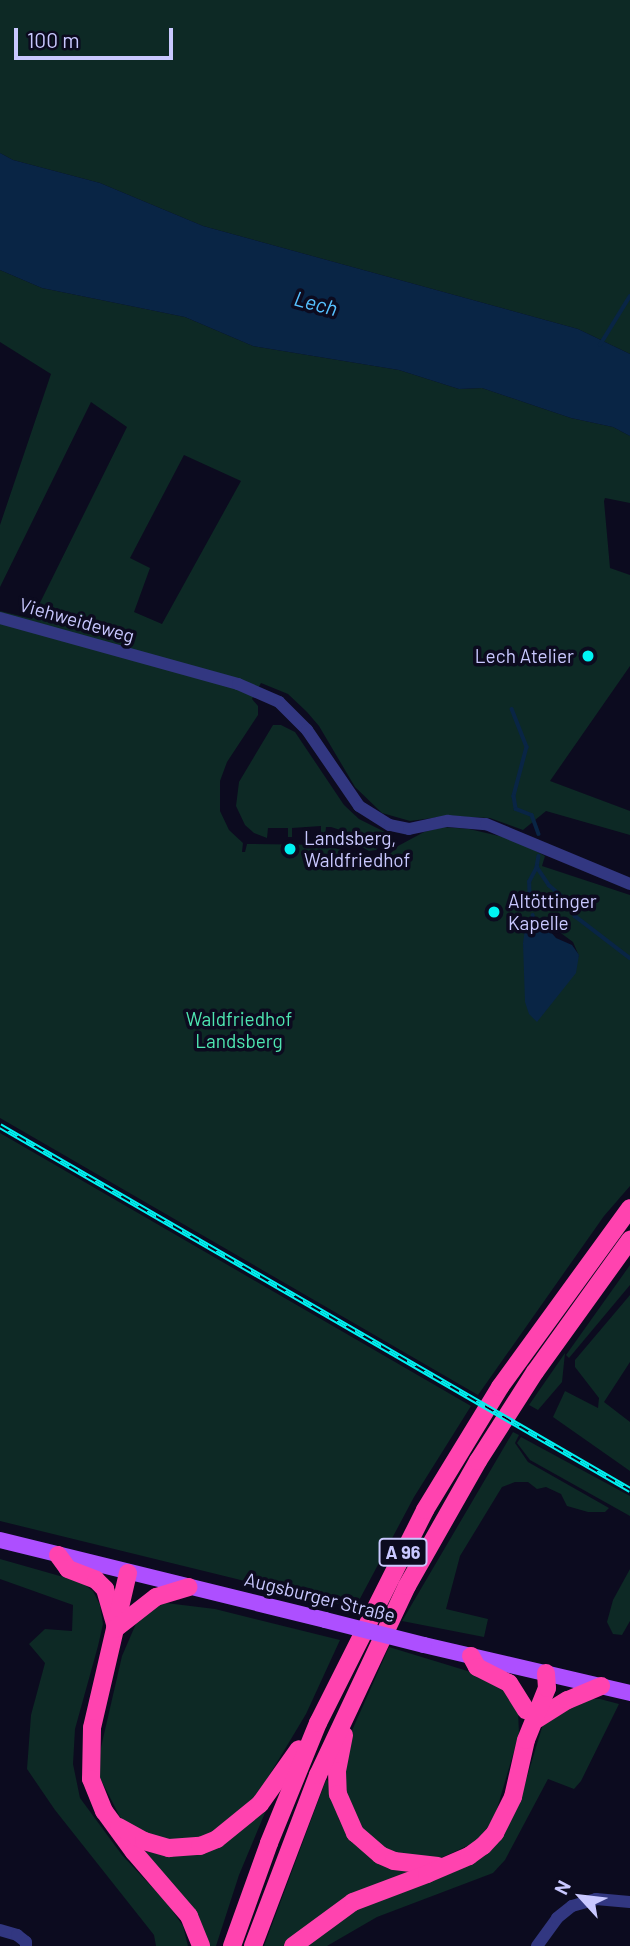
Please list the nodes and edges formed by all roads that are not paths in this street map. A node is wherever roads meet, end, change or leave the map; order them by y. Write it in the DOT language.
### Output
graph roads {
  1 [pos="0,618"];
  2 [pos="630,884"];
  3 [pos="630,1208"];
  4 [pos="630,1240"];
  5 [pos="0,1540"];
  6 [pos="58,1555"];
  7 [pos="128,1573"];
  8 [pos="189,1587"];
  9 [pos="116,1629"];
  10 [pos="471,1656"];
  11 [pos="365,1670"];
  12 [pos="546,1673"];
  13 [pos="601,1686"];
  14 [pos="630,1693"];
  15 [pos="531,1715"];
  16 [pos="318,1723"];
  17 [pos="115,1825"];
  18 [pos="441,1867"];
  19 [pos="630,1902"];
  20 [pos="0,1930"];
  21 [pos="7,1946"];
  22 [pos="26,1946"];
  23 [pos="201,1946"];
  24 [pos="232,1946"];
  25 [pos="253,1946"];
  26 [pos="293,1946"];
  27 [pos="537,1946"];
  1 -- 2 [label="street, Viehweideweg"];
  3 -- 16 [label="highway, A 96"];
  4 -- 11 [label="highway, A 96"];
  5 -- 6 [label="main road, Augsburger Straße"];
  6 -- 7 [label="main road, Augsburger Straße"];
  6 -- 9 [label="highway"];
  7 -- 8 [label="main road, Augsburger Straße"];
  7 -- 9 [label="highway"];
  8 -- 9 [label="highway"];
  8 -- 10 [label="main road, Augsburger Straße, bridge"];
  9 -- 17 [label="highway"];
  10 -- 12 [label="main road, Augsburger Straße"];
  10 -- 15 [label="highway"];
  11 -- 18 [label="highway"];
  11 -- 25 [label="highway, A 96"];
  12 -- 13 [label="main road, Augsburger Straße"];
  12 -- 15 [label="highway"];
  13 -- 14 [label="main road, Augsburger Straße"];
  13 -- 15 [label="highway"];
  15 -- 18 [label="highway"];
  16 -- 17 [label="highway"];
  16 -- 24 [label="highway, A 96"];
  17 -- 23 [label="highway"];
  18 -- 26 [label="highway"];
  19 -- 27 [label="street"];
  20 -- 21 [label="street"];
  20 -- 22 [label="street"];
}
